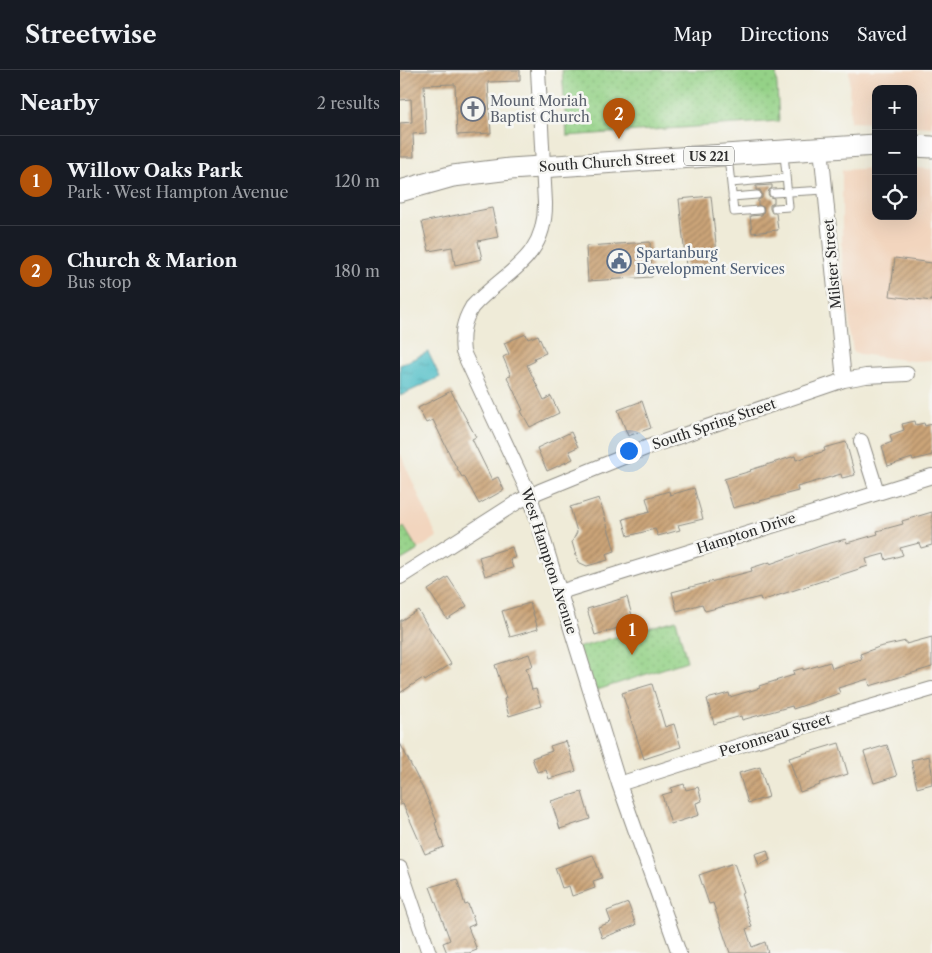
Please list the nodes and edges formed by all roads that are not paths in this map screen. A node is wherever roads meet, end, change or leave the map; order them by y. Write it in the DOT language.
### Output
graph roads {
  1 [pos="538,70"];
  2 [pos="872,146"];
  3 [pos="917,146"];
  4 [pos="932,147"];
  5 [pos="821,148"];
  6 [pos="784,151"];
  7 [pos="728,154"];
  8 [pos="542,167"];
  9 [pos="786,178"];
  10 [pos="731,183"];
  11 [pos="825,190"];
  12 [pos="400,191"];
  13 [pos="787,192"];
  14 [pos="773,193"];
  15 [pos="757,195"];
  16 [pos="732,197"];
  17 [pos="775,208"];
  18 [pos="759,210"];
  19 [pos="907,374"];
  20 [pos="844,380"];
  21 [pos="861,441"];
  22 [pos="932,476"];
  23 [pos="877,492"];
  24 [pos="530,496"];
  25 [pos="400,577"];
  26 [pos="560,592"];
  27 [pos="932,688"];
  28 [pos="619,784"];
  29 [pos="400,868"];
  30 [pos="429,953"];
  31 [pos="678,953"];
  1 -- 8 [label="street, West Hampton Avenue"];
  2 -- 5 [label="main road, South Church Street / US 221"];
  3 -- 4 [label="main road"];
  5 -- 6 [label="main road, South Church Street / US 221"];
  5 -- 11 [label="street, Milster Street"];
  6 -- 7 [label="main road, South Church Street / US 221"];
  6 -- 9 [label="lane"];
  7 -- 8 [label="main road, South Church Street / US 221"];
  7 -- 10 [label="lane"];
  8 -- 12 [label="main road, South Church Street / US 221"];
  8 -- 24 [label="street, West Hampton Avenue"];
  9 -- 10 [label="lane"];
  9 -- 13 [label="lane"];
  10 -- 16 [label="lane"];
  11 -- 13 [label="lane"];
  11 -- 20 [label="street, Milster Street"];
  13 -- 14 [label="lane"];
  13 -- 17 [label="lane"];
  15 -- 16 [label="lane"];
  16 -- 18 [label="lane"];
  19 -- 20 [label="street, South Spring Street"];
  20 -- 24 [label="street, South Spring Street"];
  21 -- 23 [label="street"];
  22 -- 23 [label="street, Hampton Drive"];
  23 -- 26 [label="street, Hampton Drive"];
  24 -- 25 [label="street, South Spring Street"];
  24 -- 26 [label="street, West Hampton Avenue"];
  26 -- 28 [label="street, West Hampton Avenue"];
  27 -- 28 [label="street, Peronneau Street"];
  28 -- 31 [label="street, West Hampton Avenue"];
  29 -- 30 [label="street"];
}
